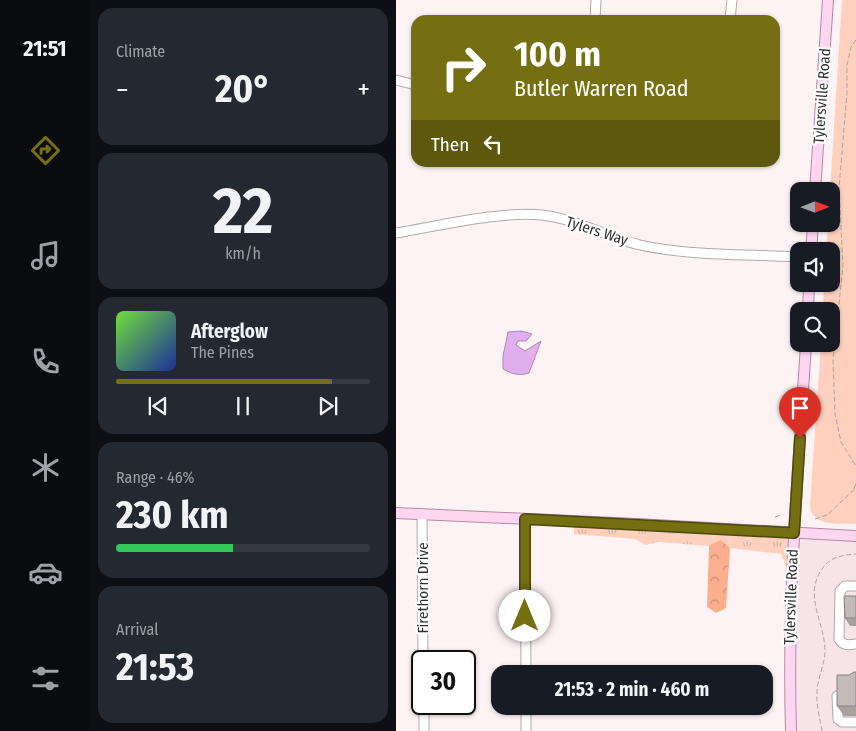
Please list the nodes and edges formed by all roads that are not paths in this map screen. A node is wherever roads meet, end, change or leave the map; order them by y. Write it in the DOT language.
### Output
graph roads {
  1 [pos="596,0"];
  2 [pos="732,0"];
  3 [pos="828,0"];
  4 [pos="595,15"];
  5 [pos="730,15"];
  6 [pos="396,80"];
  7 [pos="411,83"];
  8 [pos="816,182"];
  9 [pos="396,233"];
  10 [pos="790,256"];
  11 [pos="805,352"];
  12 [pos="396,513"];
  13 [pos="422,514"];
  14 [pos="525,519"];
  15 [pos="794,533"];
  16 [pos="856,536"];
  17 [pos="856,586"];
  18 [pos="856,644"];
  19 [pos="424,650"];
  20 [pos="526,665"];
  21 [pos="837,690"];
  22 [pos="424,715"];
  23 [pos="526,715"];
  24 [pos="856,722"];
  25 [pos="424,731"];
  26 [pos="526,731"];
  27 [pos="791,731"];
  1 -- 4 [label="street"];
  2 -- 5 [label="street"];
  3 -- 8 [label="main road, Tylersville Road"];
  6 -- 7 [label="street"];
  9 -- 10 [label="street, Tylers Way"];
  11 -- 15 [label="main road, Tylersville Road"];
  12 -- 13 [label="main road"];
  13 -- 14 [label="main road"];
  13 -- 19 [label="street, Firethorn Drive"];
  14 -- 15 [label="main road"];
  14 -- 20 [label="street"];
  15 -- 16 [label="main road"];
  15 -- 27 [label="main road, Tylersville Road"];
  17 -- 18 [label="street"];
  21 -- 24 [label="street"];
  22 -- 25 [label="street"];
  23 -- 26 [label="street"];
}
